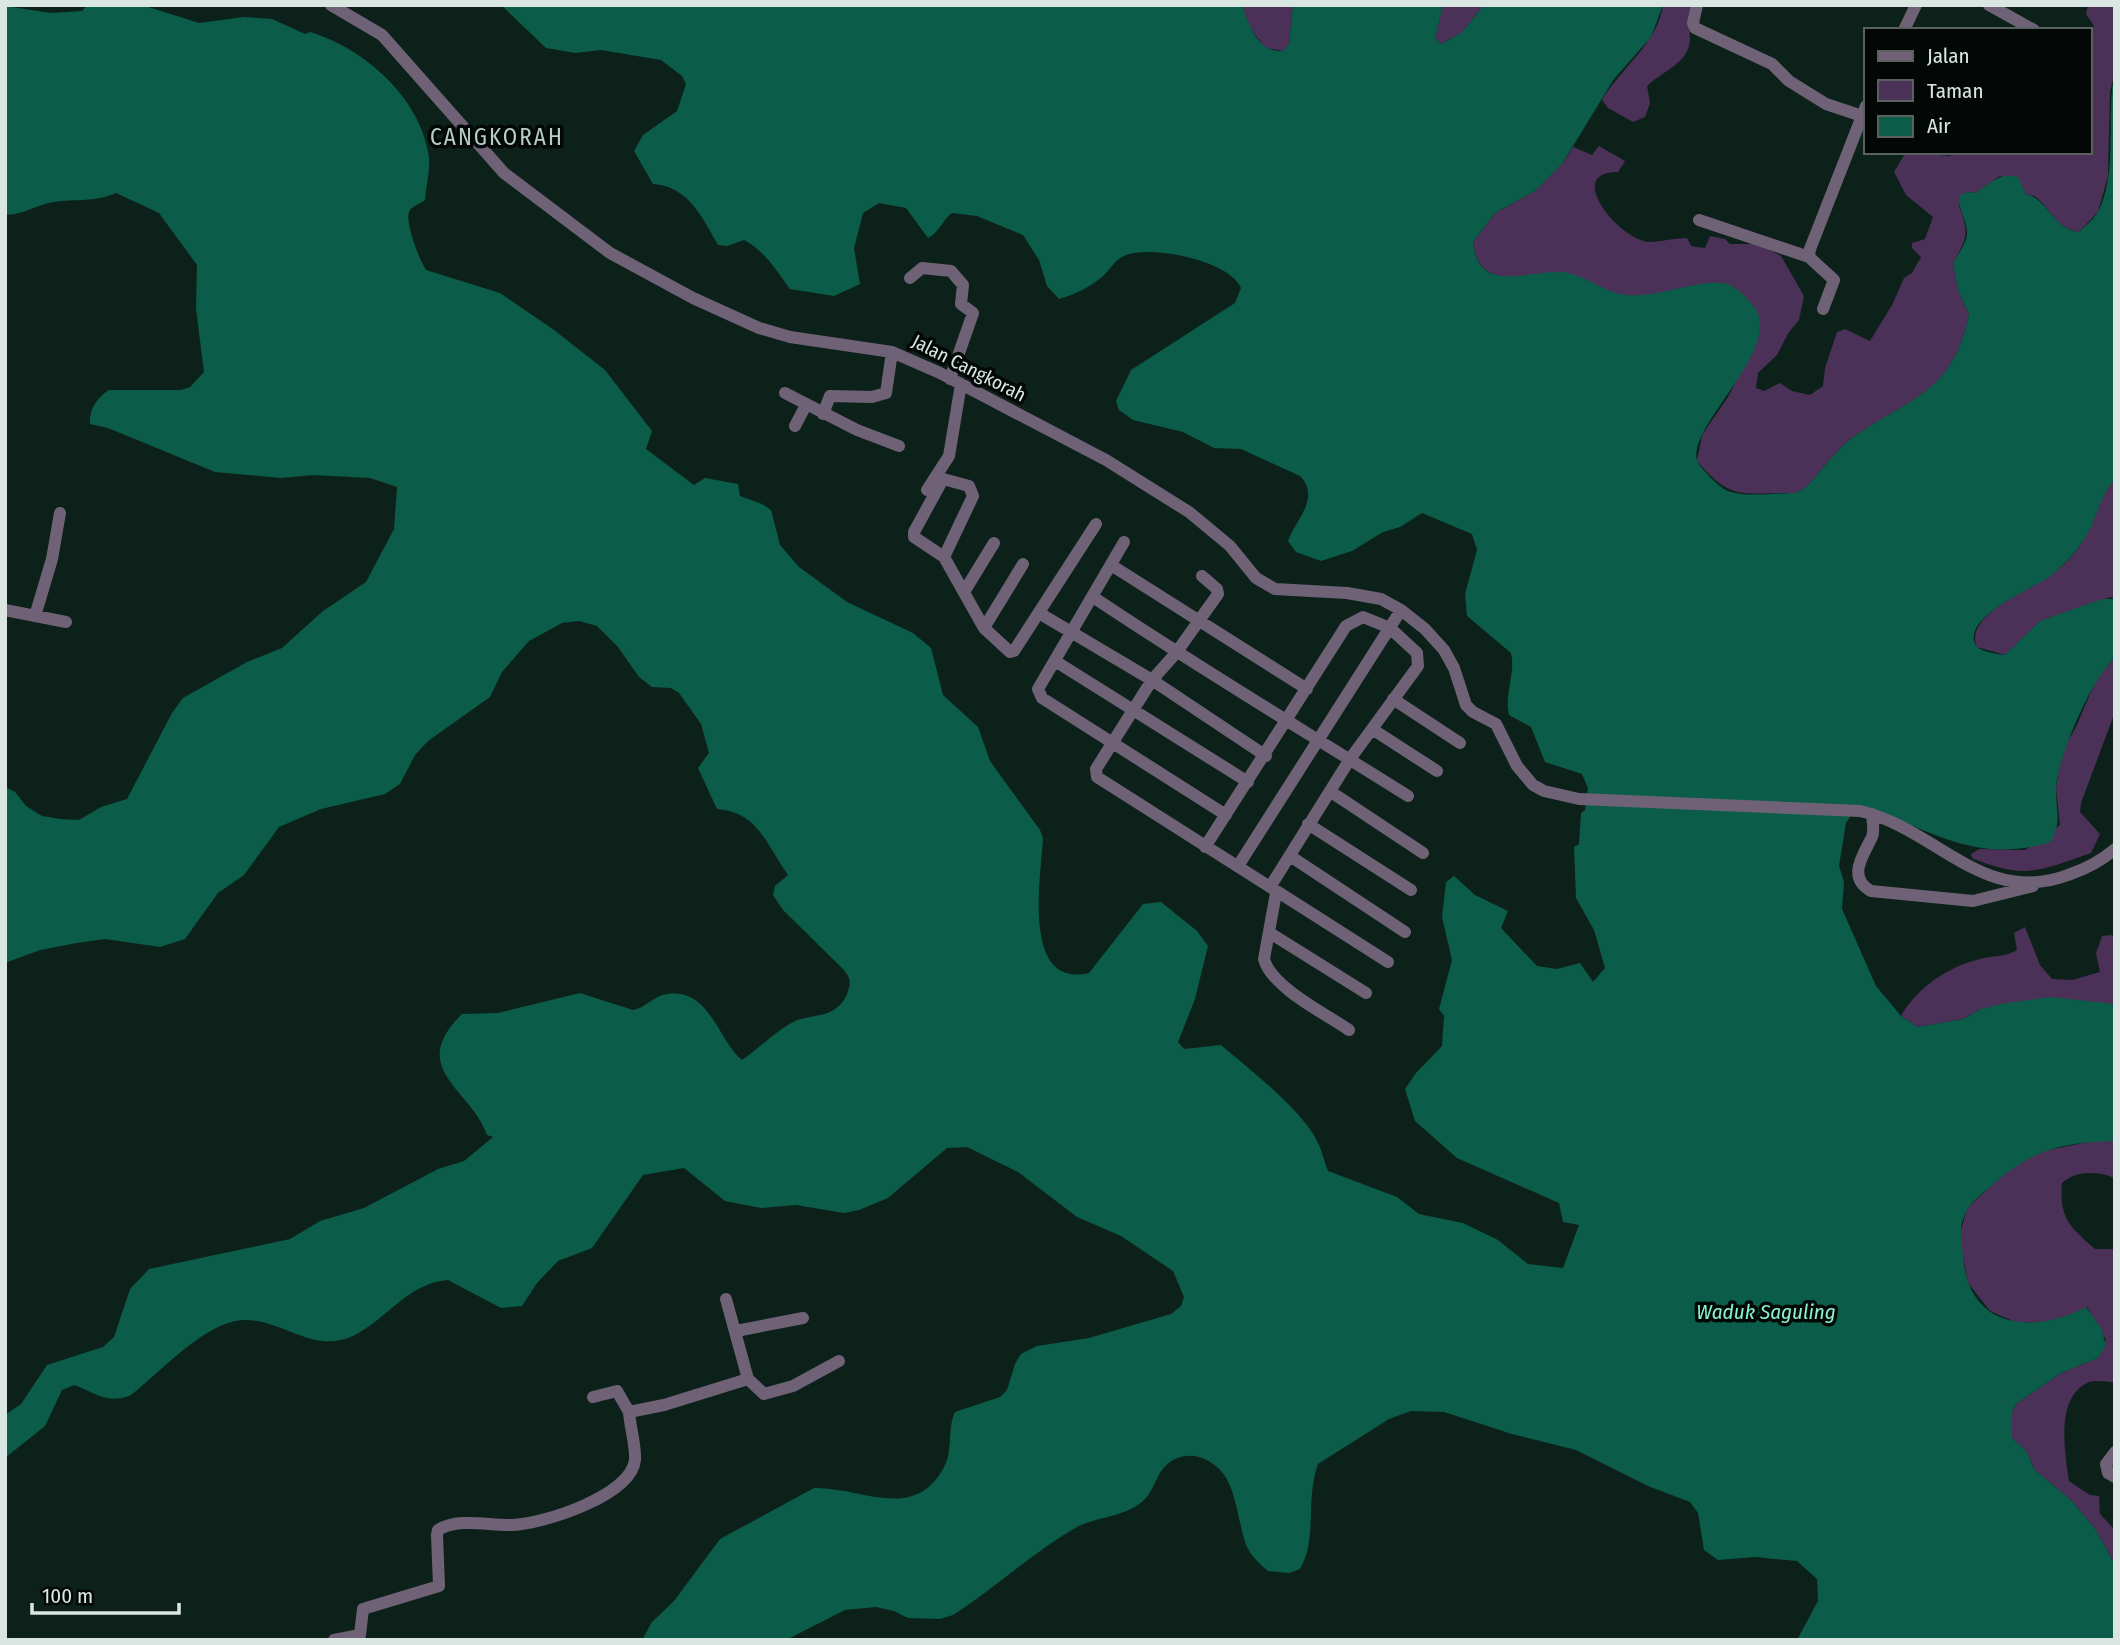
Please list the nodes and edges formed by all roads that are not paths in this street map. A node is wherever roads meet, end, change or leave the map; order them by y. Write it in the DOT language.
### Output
graph roads {
  1 [pos="331,5"];
  2 [pos="1697,5"];
  3 [pos="1916,5"];
  4 [pos="1989,5"];
  5 [pos="1905,28"];
  6 [pos="2030,28"];
  7 [pos="1864,111"];
  8 [pos="1699,220"];
  9 [pos="1809,257"];
  10 [pos="910,278"];
  11 [pos="1823,309"];
  12 [pos="892,352"];
  13 [pos="956,382"];
  14 [pos="785,393"];
  15 [pos="806,405"];
  16 [pos="823,414"];
  17 [pos="795,426"];
  18 [pos="899,446"];
  19 [pos="928,489"];
  20 [pos="60,513"];
  21 [pos="1096,524"];
  22 [pos="994,542"];
  23 [pos="1124,542"];
  24 [pos="944,557"];
  25 [pos="1023,564"];
  26 [pos="1111,565"];
  27 [pos="1202,576"];
  28 [pos="964,592"];
  29 [pos="1093,597"];
  30 [pos="5,610"];
  31 [pos="1401,610"];
  32 [pos="1039,613"];
  33 [pos="35,615"];
  34 [pos="1199,621"];
  35 [pos="65,622"];
  36 [pos="984,628"];
  37 [pos="1390,628"];
  38 [pos="1072,634"];
  39 [pos="1176,653"];
  40 [pos="1055,661"];
  41 [pos="1152,680"];
  42 [pos="1307,690"];
  43 [pos="1393,699"];
  44 [pos="1134,709"];
  45 [pos="1289,719"];
  46 [pos="1372,729"];
  47 [pos="1113,741"];
  48 [pos="1319,741"];
  49 [pos="1460,743"];
  50 [pos="1266,756"];
  51 [pos="1350,759"];
  52 [pos="1437,771"];
  53 [pos="1248,782"];
  54 [pos="1331,792"];
  55 [pos="1408,796"];
  56 [pos="1866,813"];
  57 [pos="1226,815"];
  58 [pos="1308,824"];
  59 [pos="1205,848"];
  60 [pos="2115,849"];
  61 [pos="1423,853"];
  62 [pos="1290,856"];
  63 [pos="1238,866"];
  64 [pos="2037,884"];
  65 [pos="1273,890"];
  66 [pos="1411,890"];
  67 [pos="1405,932"];
  68 [pos="1270,933"];
  69 [pos="1388,962"];
  70 [pos="1366,993"];
  71 [pos="1349,1030"];
  72 [pos="726,1299"];
  73 [pos="803,1318"];
  74 [pos="736,1331"];
  75 [pos="839,1361"];
  76 [pos="748,1379"];
  77 [pos="593,1397"];
  78 [pos="629,1412"];
  79 [pos="2115,1452"];
  80 [pos="2115,1477"];
  81 [pos="334,1640"];
  1 -- 12 [label="street, Jalan Cangkorah"];
  2 -- 7 [label="street"];
  3 -- 5 [label="street"];
  4 -- 6 [label="street"];
  7 -- 9 [label="street"];
  8 -- 9 [label="street"];
  9 -- 11 [label="street"];
  10 -- 13 [label="street"];
  12 -- 13 [label="street, Jalan Cangkorah"];
  12 -- 16 [label="street"];
  13 -- 19 [label="street"];
  13 -- 31 [label="street, Jalan Cangkorah"];
  14 -- 15 [label="street"];
  15 -- 16 [label="street"];
  15 -- 17 [label="street"];
  16 -- 18 [label="street"];
  20 -- 33 [label="street"];
  21 -- 32 [label="street"];
  22 -- 28 [label="street"];
  23 -- 26 [label="street"];
  24 -- 24 [label="street"];
  24 -- 28 [label="street"];
  25 -- 36 [label="street"];
  26 -- 29 [label="street"];
  26 -- 34 [label="street"];
  27 -- 34 [label="street"];
  28 -- 36 [label="street"];
  29 -- 38 [label="street"];
  29 -- 39 [label="street"];
  30 -- 33 [label="street"];
  31 -- 37 [label="street"];
  31 -- 56 [label="street, Jalan Cangkorah"];
  32 -- 36 [label="street"];
  32 -- 38 [label="street"];
  33 -- 35 [label="street"];
  34 -- 39 [label="street"];
  34 -- 42 [label="street"];
  37 -- 42 [label="street"];
  37 -- 43 [label="street"];
  37 -- 48 [label="street"];
  38 -- 40 [label="street"];
  38 -- 41 [label="street"];
  39 -- 41 [label="street"];
  39 -- 45 [label="street"];
  40 -- 44 [label="street"];
  40 -- 47 [label="street"];
  41 -- 44 [label="street"];
  41 -- 50 [label="street"];
  42 -- 45 [label="street"];
  43 -- 46 [label="street"];
  43 -- 49 [label="street"];
  44 -- 47 [label="street"];
  44 -- 53 [label="street"];
  45 -- 48 [label="street"];
  45 -- 50 [label="street"];
  46 -- 51 [label="street"];
  46 -- 52 [label="street"];
  47 -- 57 [label="street"];
  47 -- 59 [label="street"];
  48 -- 51 [label="street"];
  48 -- 63 [label="street"];
  50 -- 53 [label="street"];
  51 -- 54 [label="street"];
  51 -- 55 [label="street"];
  53 -- 57 [label="street"];
  54 -- 58 [label="street"];
  54 -- 61 [label="street"];
  56 -- 64 [label="street"];
  56 -- 64 [label="street"];
  57 -- 59 [label="street"];
  58 -- 62 [label="street"];
  58 -- 66 [label="street"];
  59 -- 63 [label="street"];
  60 -- 64 [label="street"];
  62 -- 65 [label="street"];
  62 -- 67 [label="street"];
  63 -- 65 [label="street"];
  65 -- 68 [label="street"];
  65 -- 69 [label="street"];
  68 -- 70 [label="street"];
  68 -- 71 [label="street"];
  72 -- 74 [label="street"];
  73 -- 74 [label="street"];
  74 -- 76 [label="street"];
  75 -- 76 [label="street"];
  76 -- 78 [label="street"];
  77 -- 78 [label="street"];
  78 -- 81 [label="street"];
  79 -- 80 [label="street"];
}
